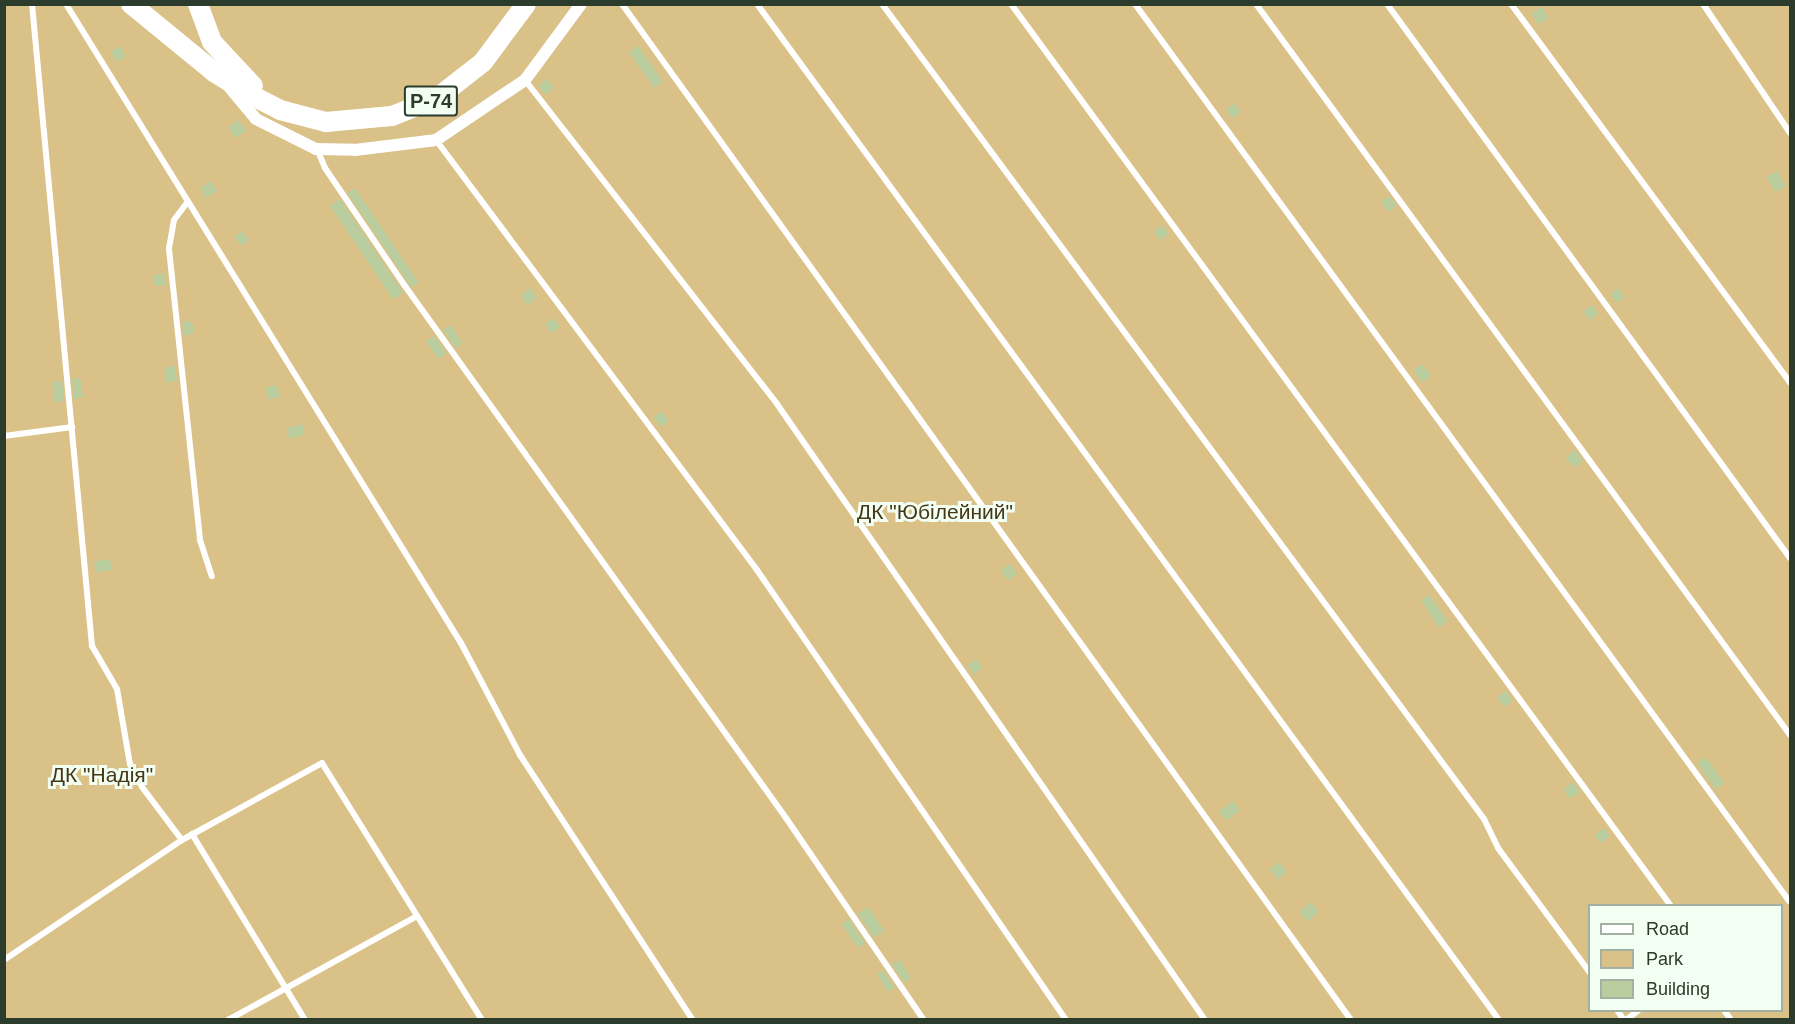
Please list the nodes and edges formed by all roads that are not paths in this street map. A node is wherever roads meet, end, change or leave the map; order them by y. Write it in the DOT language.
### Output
graph roads {
  1 [pos="32,4"];
  2 [pos="66,4"];
  3 [pos="131,4"];
  4 [pos="198,4"];
  5 [pos="526,4"];
  6 [pos="580,4"];
  7 [pos="622,4"];
  8 [pos="757,4"];
  9 [pos="882,4"];
  10 [pos="1011,4"];
  11 [pos="1135,4"];
  12 [pos="1256,4"];
  13 [pos="1387,4"];
  14 [pos="1511,4"];
  15 [pos="1703,4"];
  16 [pos="214,72"];
  17 [pos="525,80"];
  18 [pos="298,116"];
  19 [pos="1791,133"];
  20 [pos="436,140"];
  21 [pos="316,149"];
  22 [pos="186,204"];
  23 [pos="1791,383"];
  24 [pos="72,427"];
  25 [pos="4,435"];
  26 [pos="1791,558"];
  27 [pos="212,576"];
  28 [pos="1791,735"];
  29 [pos="192,834"];
  30 [pos="182,840"];
  31 [pos="1790,901"];
  32 [pos="1670,904"];
  33 [pos="415,918"];
  34 [pos="4,960"];
  35 [pos="1588,970"];
  36 [pos="285,988"];
  37 [pos="228,1020"];
  38 [pos="305,1020"];
  39 [pos="482,1020"];
  40 [pos="693,1020"];
  41 [pos="924,1020"];
  42 [pos="1066,1020"];
  43 [pos="1205,1020"];
  44 [pos="1351,1020"];
  45 [pos="1500,1020"];
  1 -- 24 [label="lane"];
  2 -- 22 [label="lane"];
  3 -- 16 [label="main road, Р-74"];
  4 -- 18 [label="main road"];
  5 -- 18 [label="main road, Р-74"];
  6 -- 17 [label="street"];
  7 -- 44 [label="lane"];
  8 -- 45 [label="lane"];
  9 -- 35 [label="lane"];
  10 -- 32 [label="lane"];
  11 -- 31 [label="lane"];
  12 -- 28 [label="lane"];
  13 -- 26 [label="lane"];
  14 -- 23 [label="lane"];
  15 -- 19 [label="lane"];
  16 -- 18 [label="main road, Р-74"];
  16 -- 21 [label="street"];
  17 -- 20 [label="street"];
  17 -- 43 [label="lane"];
  20 -- 21 [label="street"];
  20 -- 42 [label="lane"];
  21 -- 41 [label="lane"];
  22 -- 27 [label="lane"];
  22 -- 40 [label="lane"];
  24 -- 25 [label="lane"];
  24 -- 30 [label="lane"];
  29 -- 30 [label="lane"];
  29 -- 33 [label="lane"];
  29 -- 36 [label="lane"];
  30 -- 34 [label="lane"];
  33 -- 36 [label="lane"];
  33 -- 39 [label="lane"];
  36 -- 37 [label="lane"];
  36 -- 38 [label="lane"];
}
